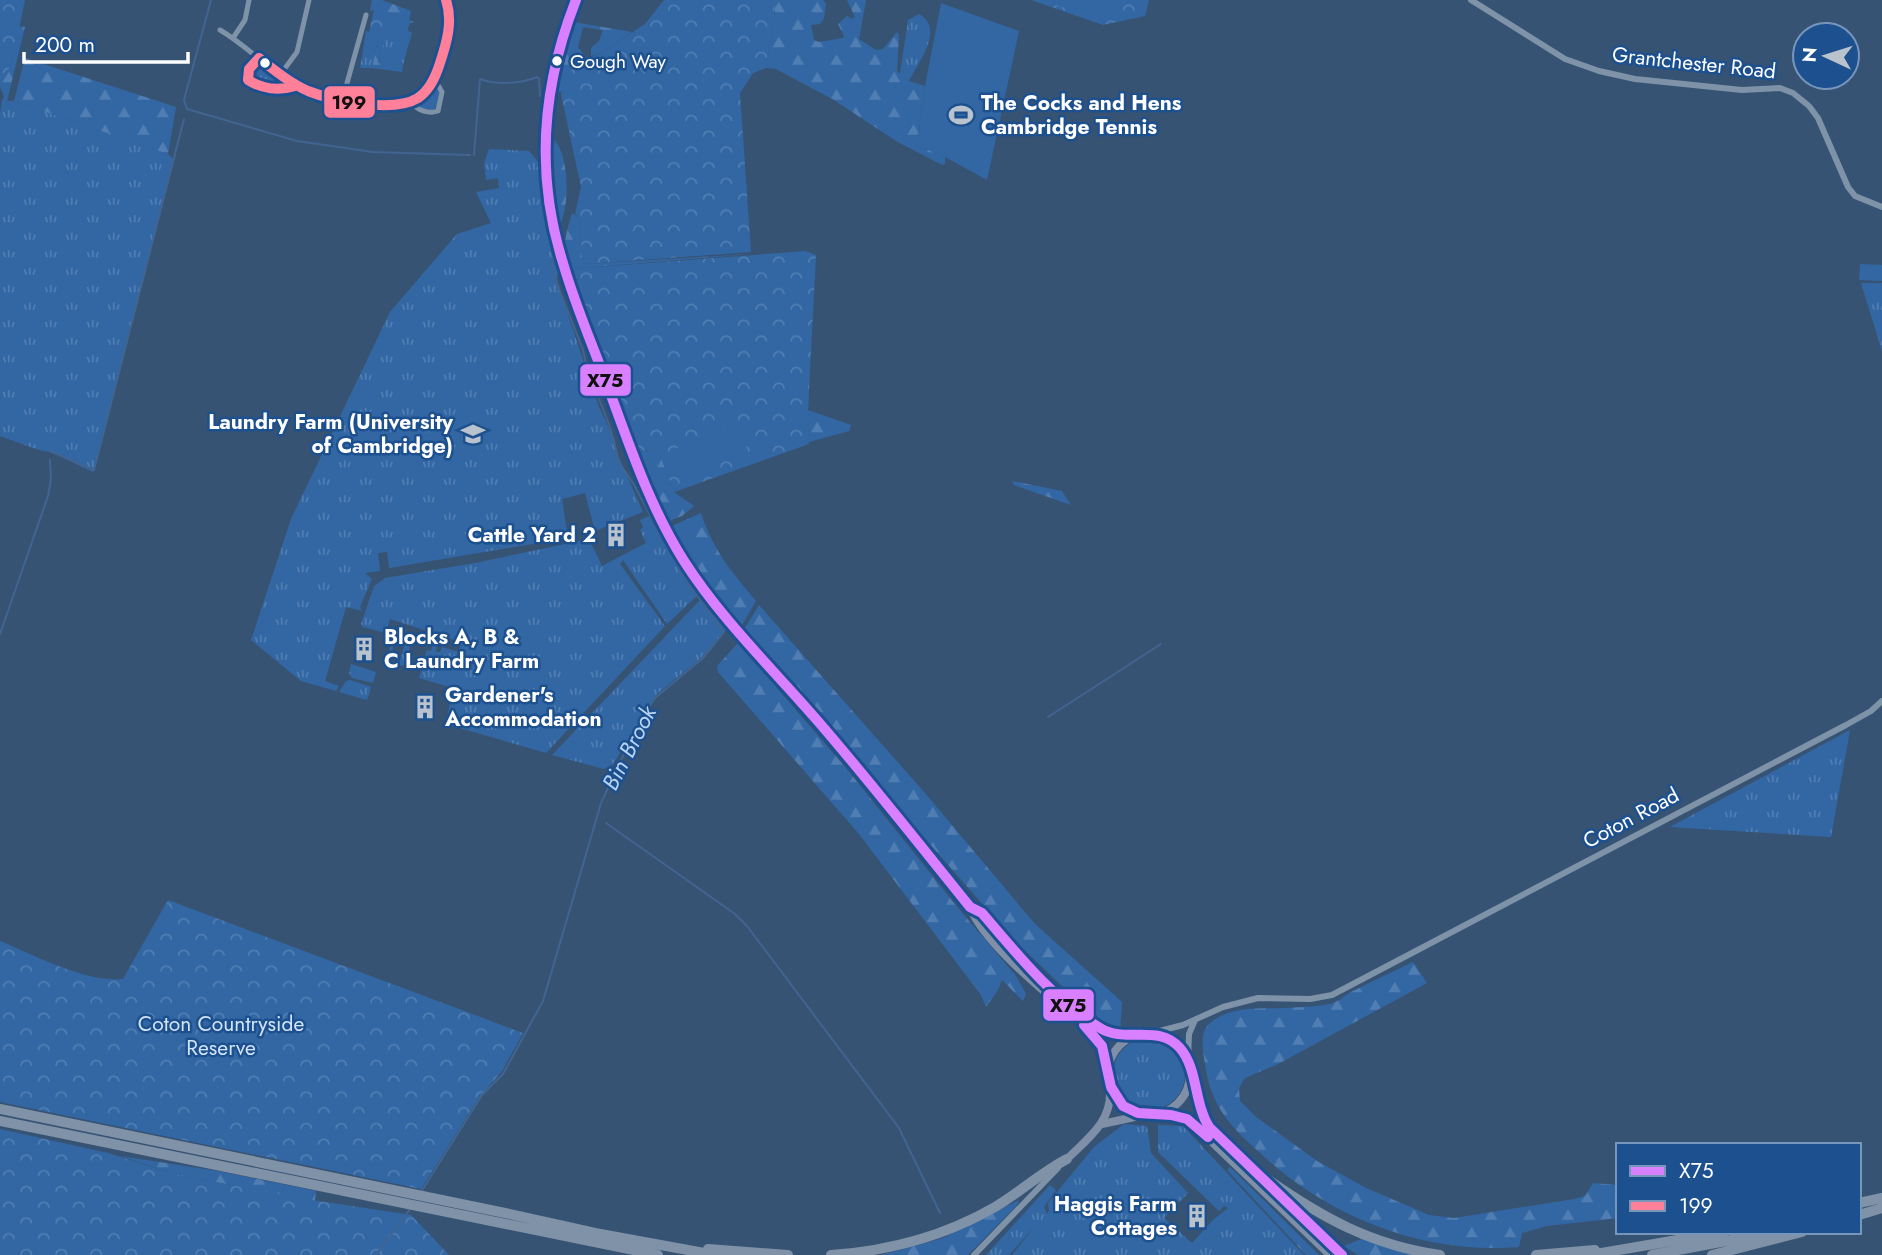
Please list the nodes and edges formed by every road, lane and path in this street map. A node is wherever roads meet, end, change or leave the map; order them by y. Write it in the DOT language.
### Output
graph roads {
  1 [pos="249,0"];
  2 [pos="309,0"];
  3 [pos="446,0"];
  4 [pos="576,0"];
  5 [pos="1471,0"];
  6 [pos="366,15"];
  7 [pos="220,30"];
  8 [pos="233,38"];
  9 [pos="258,58"];
  10 [pos="280,75"];
  11 [pos="435,80"];
  12 [pos="295,86"];
  13 [pos="342,101"];
  14 [pos="412,103"];
  15 [pos="1882,207"];
  16 [pos="1882,701"];
  17 [pos="970,907"];
  18 [pos="1196,1019"];
  19 [pos="1152,1033"];
  20 [pos="1132,1036"];
  21 [pos="1188,1061"];
  22 [pos="1108,1068"];
  23 [pos="1190,1071"];
  24 [pos="1110,1087"];
  25 [pos="0,1109"];
  26 [pos="1160,1113"];
  27 [pos="1145,1115"];
  28 [pos="0,1121"];
  29 [pos="1102,1124"];
  30 [pos="1067,1159"];
  31 [pos="1264,1177"];
  32 [pos="1882,1198"];
  33 [pos="1861,1203"];
  34 [pos="1882,1208"];
  35 [pos="1861,1213"];
  36 [pos="1716,1234"];
  37 [pos="1761,1234"];
  38 [pos="1794,1234"];
  39 [pos="641,1242"];
  40 [pos="1649,1251"];
  41 [pos="658,1255"];
  42 [pos="715,1255"];
  43 [pos="788,1255"];
  44 [pos="831,1255"];
  45 [pos="974,1255"];
  46 [pos="1330,1255"];
  47 [pos="1342,1255"];
  48 [pos="1440,1255"];
  49 [pos="1536,1255"];
  50 [pos="1590,1255"];
  51 [pos="1712,1255"];
  1 -- 8 [label="street"];
  2 -- 10 [label="street"];
  3 -- 11 [label="street"];
  4 -- 17 [label="main road"];
  5 -- 15 [label="street, Grantchester Road"];
  6 -- 13 [label="street"];
  7 -- 8 [label="street"];
  8 -- 9 [label="street"];
  9 -- 10 [label="street"];
  9 -- 12 [label="street"];
  10 -- 12 [label="street"];
  11 -- 14 [label="street"];
  11 -- 14 [label="street"];
  12 -- 13 [label="street"];
  13 -- 14 [label="street"];
  16 -- 18 [label="street, Coton Road"];
  17 -- 20 [label="main road"];
  17 -- 22 [label="main road"];
  18 -- 19 [label="street, Coton Road"];
  18 -- 21 [label="street"];
  19 -- 20 [label="main road"];
  19 -- 21 [label="main road"];
  20 -- 22 [label="main road"];
  21 -- 23 [label="main road"];
  22 -- 24 [label="main road"];
  23 -- 26 [label="main road"];
  23 -- 31 [label="main road"];
  24 -- 27 [label="main road"];
  24 -- 29 [label="main road"];
  25 -- 39 [label="highway"];
  26 -- 27 [label="main road"];
  26 -- 46 [label="main road"];
  27 -- 29 [label="main road"];
  28 -- 41 [label="highway"];
  29 -- 30 [label="main road"];
  30 -- 44 [label="highway"];
  30 -- 45 [label="street"];
  31 -- 47 [label="main road"];
  31 -- 48 [label="highway"];
  32 -- 33 [label="highway"];
  34 -- 35 [label="highway"];
  36 -- 40 [label="highway"];
  37 -- 40 [label="highway"];
  38 -- 51 [label="highway"];
  39 -- 42 [label="highway"];
  39 -- 43 [label="highway"];
  40 -- 49 [label="highway"];
  40 -- 50 [label="highway"];
}
